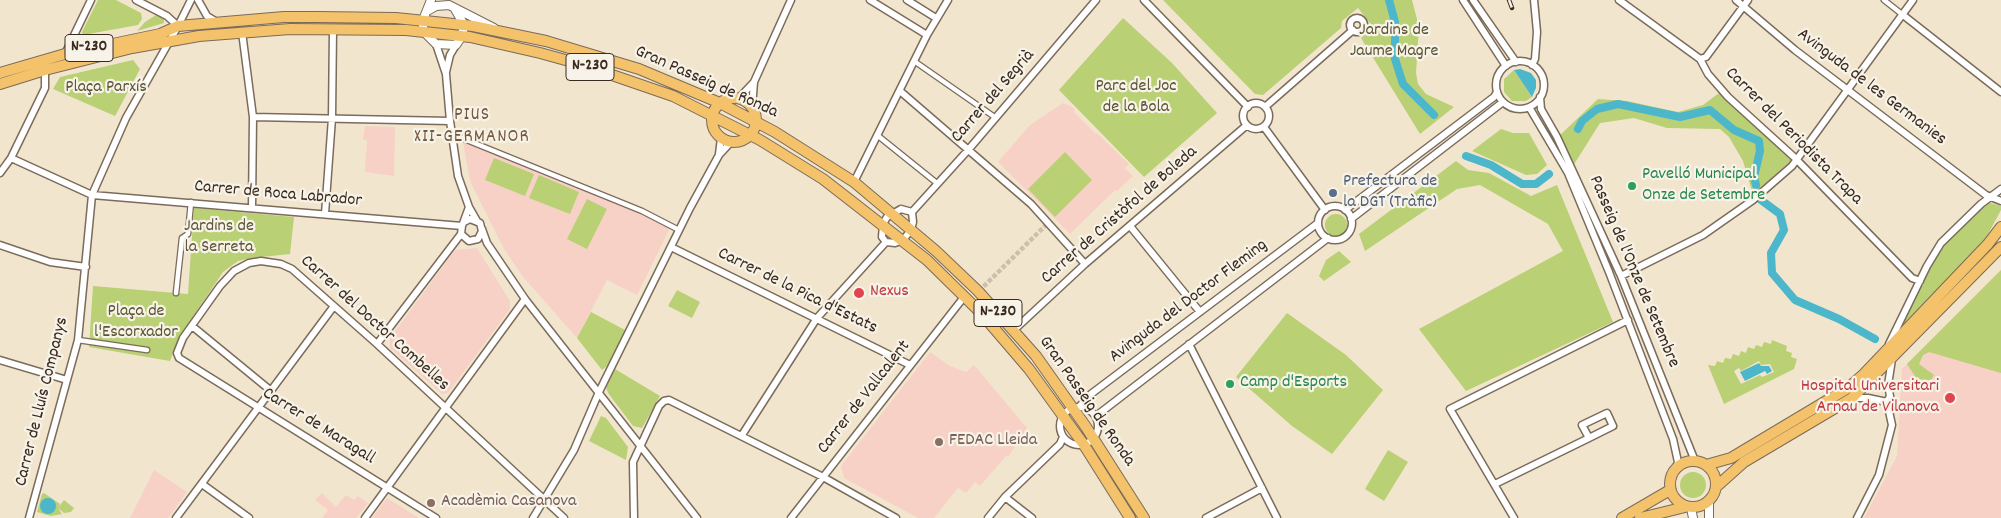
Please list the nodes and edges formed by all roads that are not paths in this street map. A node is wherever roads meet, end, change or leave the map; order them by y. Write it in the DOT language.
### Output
graph roads {
  1 [pos="91,0"];
  2 [pos="138,0"];
  3 [pos="191,0"];
  4 [pos="198,0"];
  5 [pos="431,0"];
  6 [pos="791,0"];
  7 [pos="870,0"];
  8 [pos="906,0"];
  9 [pos="948,0"];
  10 [pos="1096,0"];
  11 [pos="1144,0"];
  12 [pos="1463,0"];
  13 [pos="1473,0"];
  14 [pos="1534,0"];
  15 [pos="1619,0"];
  16 [pos="1736,0"];
  17 [pos="1748,0"];
  18 [pos="1884,0"];
  19 [pos="1913,0"];
  20 [pos="449,5"];
  21 [pos="1744,6"];
  22 [pos="428,10"];
  23 [pos="1903,15"];
  24 [pos="936,18"];
  25 [pos="423,20"];
  26 [pos="217,22"];
  27 [pos="464,25"];
  28 [pos="178,26"];
  29 [pos="333,29"];
  30 [pos="1353,30"];
  31 [pos="423,31"];
  32 [pos="500,31"];
  33 [pos="242,32"];
  34 [pos="927,35"];
  35 [pos="462,36"];
  36 [pos="170,42"];
  37 [pos="436,44"];
  38 [pos="456,45"];
  39 [pos="64,54"];
  40 [pos="1700,59"];
  41 [pos="914,61"];
  42 [pos="1516,62"];
  43 [pos="1532,65"];
  44 [pos="1506,66"];
  45 [pos="45,70"];
  46 [pos="0,73"];
  47 [pos="446,74"];
  48 [pos="754,82"];
  49 [pos="0,84"];
  50 [pos="1848,89"];
  51 [pos="900,91"];
  52 [pos="1497,92"];
  53 [pos="2001,92"];
  54 [pos="1540,97"];
  55 [pos="738,99"];
  56 [pos="1503,102"];
  57 [pos="720,103"];
  58 [pos="1248,107"];
  59 [pos="1529,107"];
  60 [pos="752,108"];
  61 [pos="1265,108"];
  62 [pos="712,116"];
  63 [pos="253,117"];
  64 [pos="332,118"];
  65 [pos="996,118"];
  66 [pos="450,121"];
  67 [pos="755,122"];
  68 [pos="1247,125"];
  69 [pos="1264,126"];
  70 [pos="452,134"];
  71 [pos="750,134"];
  72 [pos="877,135"];
  73 [pos="726,140"];
  74 [pos="969,149"];
  75 [pos="719,155"];
  76 [pos="10,158"];
  77 [pos="1797,160"];
  78 [pos="0,173"];
  79 [pos="854,182"];
  80 [pos="938,184"];
  81 [pos="2001,189"];
  82 [pos="92,194"];
  83 [pos="1990,197"];
  84 [pos="2001,201"];
  85 [pos="191,202"];
  86 [pos="252,207"];
  87 [pos="469,207"];
  88 [pos="1325,210"];
  89 [pos="1345,210"];
  90 [pos="912,212"];
  91 [pos="325,214"];
  92 [pos="892,214"];
  93 [pos="1351,219"];
  94 [pos="477,221"];
  95 [pos="1318,223"];
  96 [pos="463,224"];
  97 [pos="884,224"];
  98 [pos="1130,226"];
  99 [pos="2001,227"];
  100 [pos="482,229"];
  101 [pos="679,230"];
  102 [pos="911,230"];
  103 [pos="462,234"];
  104 [pos="1328,238"];
  105 [pos="476,240"];
  106 [pos="903,240"];
  107 [pos="886,242"];
  108 [pos="487,243"];
  109 [pos="0,245"];
  110 [pos="671,247"];
  111 [pos="2001,247"];
  112 [pos="1085,264"];
  113 [pos="86,267"];
  114 [pos="1621,276"];
  115 [pos="1920,281"];
  116 [pos="176,293"];
  117 [pos="964,297"];
  118 [pos="525,299"];
  119 [pos="334,306"];
  120 [pos="1200,312"];
  121 [pos="817,318"];
  122 [pos="1628,320"];
  123 [pos="192,326"];
  124 [pos="1014,330"];
  125 [pos="78,340"];
  126 [pos="377,344"];
  127 [pos="1189,344"];
  128 [pos="1888,348"];
  129 [pos="147,350"];
  130 [pos="1892,359"];
  131 [pos="0,360"];
  132 [pos="184,361"];
  133 [pos="910,364"];
  134 [pos="67,380"];
  135 [pos="270,390"];
  136 [pos="599,392"];
  137 [pos="1852,398"];
  138 [pos="1887,402"];
  139 [pos="257,406"];
  140 [pos="446,408"];
  141 [pos="1076,408"];
  142 [pos="1063,416"];
  143 [pos="1096,416"];
  144 [pos="742,435"];
  145 [pos="1588,438"];
  146 [pos="1066,440"];
  147 [pos="1094,440"];
  148 [pos="1084,445"];
  149 [pos="640,446"];
  150 [pos="1695,461"];
  151 [pos="1706,465"];
  152 [pos="1676,468"];
  153 [pos="823,477"];
  154 [pos="202,484"];
  155 [pos="1494,484"];
  156 [pos="1716,487"];
  157 [pos="1262,488"];
  158 [pos="388,489"];
  159 [pos="1670,490"];
  160 [pos="1005,498"];
  161 [pos="545,500"];
  162 [pos="1709,501"];
  163 [pos="1689,511"];
  164 [pos="29,518"];
  165 [pos="176,518"];
  166 [pos="249,518"];
  167 [pos="365,518"];
  168 [pos="436,518"];
  169 [pos="534,518"];
  170 [pos="564,518"];
  171 [pos="634,518"];
  172 [pos="697,518"];
  173 [pos="791,518"];
  174 [pos="896,518"];
  175 [pos="988,518"];
  176 [pos="1032,518"];
  177 [pos="1130,518"];
  178 [pos="1144,518"];
  179 [pos="1206,518"];
  180 [pos="1277,518"];
  181 [pos="1514,518"];
  182 [pos="1622,518"];
  183 [pos="1640,518"];
  184 [pos="1709,518"];
  185 [pos="1857,518"];
  1 -- 39 [label="street"];
  2 -- 28 [label="street"];
  3 -- 28 [label="street"];
  4 -- 26 [label="street"];
  5 -- 22 [label="street"];
  6 -- 48 [label="street"];
  7 -- 34 [label="street"];
  8 -- 24 [label="street"];
  9 -- 24 [label="street"];
  10 -- 65 [label="street, Carrer del Segrià"];
  11 -- 58 [label="street"];
  12 -- 44 [label="street"];
  13 -- 42 [label="street"];
  14 -- 43 [label="street"];
  15 -- 40 [label="street, Carrer del Periodista Trapa"];
  16 -- 21 [label="street, Avinguda de les Germanies"];
  17 -- 21 [label="street"];
  18 -- 23 [label="street"];
  19 -- 23 [label="street"];
  20 -- 22 [label="street"];
  20 -- 27 [label="street"];
  20 -- 32 [label="street"];
  21 -- 40 [label="street"];
  21 -- 50 [label="street, Avinguda de les Germanies"];
  22 -- 25 [label="street"];
  23 -- 50 [label="street"];
  23 -- 53 [label="street"];
  24 -- 34 [label="street"];
  25 -- 26 [label="main road, Gran Passeig de Ronda / N-230"];
  25 -- 27 [label="main road, Gran Passeig de Ronda / N-230"];
  25 -- 31 [label="street"];
  26 -- 28 [label="main road, Gran Passeig de Ronda / N-230"];
  27 -- 32 [label="main road, Gran Passeig de Ronda / N-230"];
  27 -- 35 [label="street"];
  28 -- 36 [label="street"];
  28 -- 39 [label="main road, Gran Passeig de Ronda / N-230"];
  29 -- 31 [label="main road, Gran Passeig de Ronda / N-230"];
  29 -- 33 [label="main road, Gran Passeig de Ronda / N-230"];
  29 -- 64 [label="street"];
  30 -- 61 [label="street"];
  31 -- 35 [label="main road, Gran Passeig de Ronda / N-230"];
  31 -- 37 [label="street"];
  32 -- 57 [label="main road, Gran Passeig de Ronda / N-230"];
  33 -- 36 [label="main road, Gran Passeig de Ronda / N-230"];
  33 -- 63 [label="street"];
  34 -- 41 [label="street"];
  35 -- 38 [label="street"];
  35 -- 62 [label="main road, Gran Passeig de Ronda / N-230"];
  36 -- 45 [label="main road, Gran Passeig de Ronda / N-230"];
  36 -- 82 [label="street, Carrer de Lluís Companys"];
  37 -- 38 [label="street"];
  37 -- 47 [label="street"];
  38 -- 47 [label="street"];
  39 -- 46 [label="main road, Gran Passeig de Ronda / N-230"];
  40 -- 77 [label="street, Carrer del Periodista Trapa"];
  41 -- 51 [label="street"];
  41 -- 65 [label="street"];
  42 -- 43 [label="street"];
  42 -- 44 [label="street"];
  43 -- 54 [label="street"];
  44 -- 52 [label="street"];
  45 -- 49 [label="main road, Gran Passeig de Ronda / N-230"];
  45 -- 76 [label="street"];
  47 -- 66 [label="street"];
  48 -- 55 [label="street"];
  48 -- 60 [label="street"];
  50 -- 77 [label="street"];
  50 -- 83 [label="street, Avinguda de les Germanies"];
  51 -- 72 [label="street"];
  51 -- 74 [label="street"];
  52 -- 56 [label="street"];
  52 -- 89 [label="street"];
  54 -- 59 [label="street"];
  54 -- 114 [label="street, Passeig de l'Onze de Setembre"];
  55 -- 57 [label="main road"];
  55 -- 60 [label="main road"];
  56 -- 59 [label="street"];
  56 -- 93 [label="street"];
  57 -- 62 [label="main road"];
  57 -- 67 [label="main road, Gran Passeig de Ronda / N-230"];
  58 -- 61 [label="street"];
  58 -- 68 [label="street"];
  59 -- 122 [label="street, Passeig de l'Onze de Setembre"];
  60 -- 67 [label="main road"];
  61 -- 69 [label="street"];
  62 -- 71 [label="main road, Gran Passeig de Ronda / N-230"];
  62 -- 73 [label="main road"];
  63 -- 64 [label="street"];
  63 -- 86 [label="street"];
  64 -- 66 [label="street"];
  64 -- 91 [label="street"];
  65 -- 74 [label="street, Carrer del Segrià"];
  66 -- 70 [label="street"];
  67 -- 71 [label="main road"];
  67 -- 79 [label="main road, Gran Passeig de Ronda / N-230"];
  68 -- 69 [label="street"];
  68 -- 98 [label="street, Carrer de Cristòfol de Boleda"];
  69 -- 88 [label="street"];
  70 -- 87 [label="street"];
  70 -- 101 [label="street"];
  71 -- 73 [label="main road"];
  71 -- 97 [label="main road, Gran Passeig de Ronda / N-230"];
  72 -- 79 [label="street"];
  72 -- 80 [label="street"];
  73 -- 75 [label="street"];
  73 -- 75 [label="street"];
  74 -- 80 [label="street, Carrer del Segrià"];
  74 -- 112 [label="street"];
  75 -- 101 [label="street"];
  76 -- 78 [label="street"];
  76 -- 82 [label="street, Carrer de Roca Labrador"];
  77 -- 114 [label="street"];
  77 -- 115 [label="street, Carrer del Periodista Trapa"];
  79 -- 92 [label="main road, Gran Passeig de Ronda / N-230"];
  80 -- 90 [label="street, Carrer del Segrià"];
  81 -- 83 [label="street"];
  82 -- 85 [label="street, Carrer de Roca Labrador"];
  82 -- 113 [label="street, Carrer de Lluís Companys"];
  83 -- 84 [label="street, Avinguda de les Germanies"];
  83 -- 115 [label="street"];
  85 -- 86 [label="street, Carrer de Roca Labrador"];
  85 -- 116 [label="street"];
  86 -- 91 [label="street, Carrer de Roca Labrador"];
  87 -- 94 [label="street"];
  87 -- 96 [label="street"];
  88 -- 89 [label="street"];
  88 -- 95 [label="street"];
  89 -- 93 [label="street"];
  90 -- 92 [label="street"];
  90 -- 102 [label="street"];
  91 -- 96 [label="street, Carrer de Roca Labrador"];
  92 -- 97 [label="street"];
  92 -- 102 [label="main road, Gran Passeig de Ronda / N-230"];
  93 -- 104 [label="street"];
  94 -- 96 [label="street"];
  94 -- 100 [label="street"];
  95 -- 104 [label="street"];
  95 -- 120 [label="street, Avinguda del Doctor Fleming"];
  96 -- 103 [label="street"];
  97 -- 106 [label="main road, Gran Passeig de Ronda / N-230"];
  97 -- 107 [label="street"];
  98 -- 112 [label="street, Carrer de Cristòfol de Boleda"];
  98 -- 120 [label="street"];
  99 -- 128 [label="main road"];
  100 -- 105 [label="street"];
  100 -- 108 [label="street"];
  101 -- 110 [label="street"];
  102 -- 106 [label="street"];
  102 -- 124 [label="main road, Gran Passeig de Ronda / N-230"];
  103 -- 105 [label="street"];
  103 -- 126 [label="street"];
  104 -- 127 [label="street, Avinguda del Doctor Fleming"];
  105 -- 108 [label="street"];
  106 -- 107 [label="street"];
  106 -- 117 [label="main road, Gran Passeig de Ronda / N-230"];
  107 -- 121 [label="street"];
  108 -- 118 [label="street"];
  109 -- 113 [label="street"];
  110 -- 121 [label="street, Carrer de la Pica d'Estats"];
  110 -- 136 [label="street"];
  111 -- 130 [label="main road"];
  112 -- 124 [label="street, Carrer de Cristòfol de Boleda"];
  113 -- 125 [label="street, Carrer de Lluís Companys"];
  114 -- 150 [label="street, Passeig de l'Onze de Setembre"];
  115 -- 128 [label="street"];
  117 -- 133 [label="street, Carrer de Vallcalent"];
  117 -- 142 [label="main road, Gran Passeig de Ronda / N-230"];
  118 -- 136 [label="street"];
  118 -- 140 [label="street"];
  119 -- 123 [label="street, Carrer del Doctor Combelles"];
  119 -- 126 [label="street, Carrer del Doctor Combelles"];
  119 -- 135 [label="street"];
  120 -- 141 [label="street, Avinguda del Doctor Fleming"];
  121 -- 133 [label="street, Carrer de la Pica d'Estats"];
  121 -- 144 [label="street"];
  122 -- 152 [label="street, Passeig de l'Onze de Setembre"];
  122 -- 155 [label="street"];
  123 -- 132 [label="street, Carrer del Doctor Combelles"];
  123 -- 135 [label="street"];
  124 -- 141 [label="main road, Gran Passeig de Ronda / N-230"];
  125 -- 129 [label="street"];
  125 -- 134 [label="street, Carrer de Lluís Companys"];
  126 -- 140 [label="street, Carrer del Doctor Combelles"];
  127 -- 143 [label="street, Avinguda del Doctor Fleming"];
  127 -- 157 [label="street"];
  128 -- 151 [label="main road"];
  130 -- 137 [label="main road"];
  130 -- 138 [label="street"];
  131 -- 134 [label="street"];
  132 -- 139 [label="street, Carrer de Maragall"];
  133 -- 153 [label="street, Carrer de Vallcalent"];
  134 -- 164 [label="street, Carrer de Lluís Companys"];
  135 -- 139 [label="street"];
  136 -- 149 [label="street"];
  136 -- 161 [label="street"];
  137 -- 138 [label="street"];
  137 -- 156 [label="main road"];
  138 -- 185 [label="street"];
  139 -- 154 [label="street"];
  139 -- 158 [label="street, Carrer de Maragall"];
  140 -- 158 [label="street"];
  140 -- 161 [label="street, Carrer del Doctor Combelles"];
  141 -- 142 [label="street, Avinguda del Doctor Fleming"];
  141 -- 143 [label="street"];
  141 -- 147 [label="main road, Gran Passeig de Ronda / N-230"];
  142 -- 146 [label="street"];
  142 -- 148 [label="main road, Gran Passeig de Ronda / N-230"];
  143 -- 147 [label="street"];
  144 -- 149 [label="street"];
  144 -- 153 [label="street"];
  145 -- 145 [label="street"];
  145 -- 155 [label="street"];
  146 -- 148 [label="street"];
  146 -- 160 [label="street"];
  147 -- 148 [label="street"];
  147 -- 178 [label="main road, Gran Passeig de Ronda / N-230"];
  148 -- 177 [label="main road, Gran Passeig de Ronda / N-230"];
  149 -- 171 [label="street"];
  149 -- 172 [label="street"];
  150 -- 151 [label="main road"];
  150 -- 152 [label="main road"];
  151 -- 156 [label="main road"];
  152 -- 159 [label="main road"];
  153 -- 173 [label="street, Carrer de Vallcalent"];
  153 -- 174 [label="street"];
  154 -- 165 [label="street"];
  154 -- 166 [label="street"];
  155 -- 181 [label="street"];
  156 -- 162 [label="main road"];
  157 -- 179 [label="street"];
  157 -- 180 [label="street"];
  158 -- 167 [label="street"];
  158 -- 168 [label="street, Carrer de Maragall"];
  159 -- 163 [label="main road"];
  159 -- 182 [label="main road"];
  160 -- 175 [label="street"];
  160 -- 176 [label="street"];
  161 -- 169 [label="street"];
  161 -- 170 [label="street, Carrer del Doctor Combelles"];
  162 -- 163 [label="main road"];
  162 -- 184 [label="street"];
  163 -- 183 [label="main road"];
}
